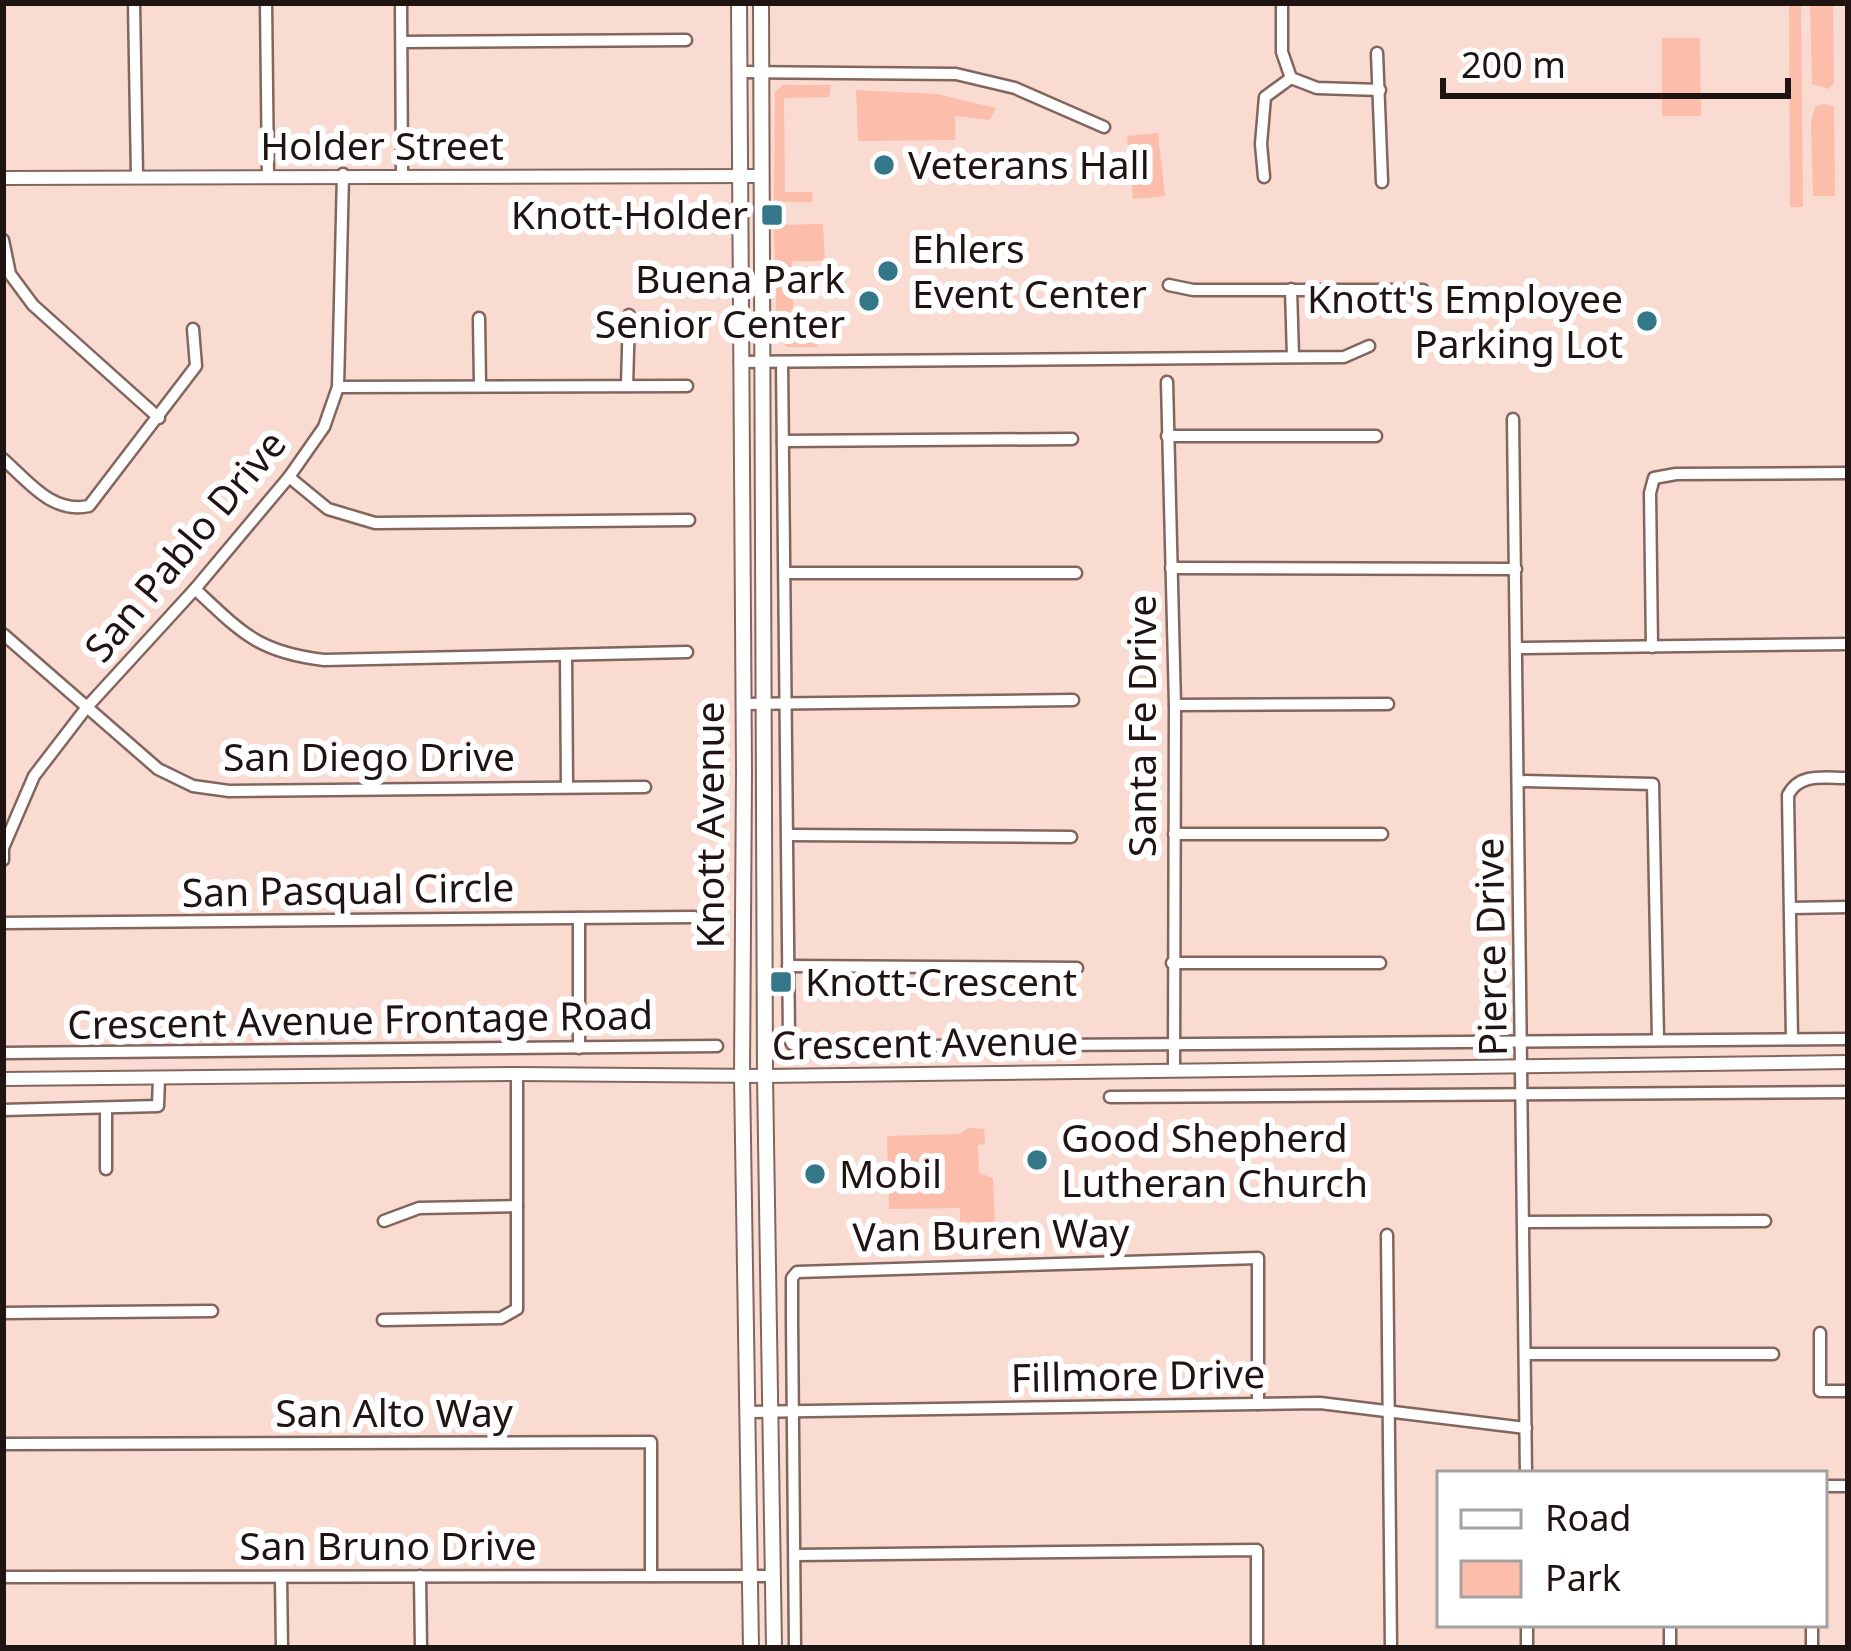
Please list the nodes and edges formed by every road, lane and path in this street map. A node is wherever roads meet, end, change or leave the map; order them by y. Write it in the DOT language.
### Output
graph roads {
  1 [pos="134,3"];
  2 [pos="266,3"];
  3 [pos="401,3"];
  4 [pos="739,3"];
  5 [pos="761,3"];
  6 [pos="1282,3"];
  7 [pos="686,40"];
  8 [pos="402,42"];
  9 [pos="1377,53"];
  10 [pos="761,71"];
  11 [pos="740,72"];
  12 [pos="1291,77"];
  13 [pos="1380,90"];
  14 [pos="1104,127"];
  15 [pos="343,174"];
  16 [pos="402,175"];
  17 [pos="137,176"];
  18 [pos="740,176"];
  19 [pos="761,176"];
  20 [pos="268,177"];
  21 [pos="1264,177"];
  22 [pos="3,178"];
  23 [pos="1382,182"];
  24 [pos="3,240"];
  25 [pos="1169,285"];
  26 [pos="1291,289"];
  27 [pos="1423,290"];
  28 [pos="629,315"];
  29 [pos="479,318"];
  30 [pos="193,329"];
  31 [pos="1369,346"];
  32 [pos="1293,357"];
  33 [pos="740,362"];
  34 [pos="763,362"];
  35 [pos="782,362"];
  36 [pos="1167,382"];
  37 [pos="480,386"];
  38 [pos="627,386"];
  39 [pos="687,386"];
  40 [pos="338,387"];
  41 [pos="158,418"];
  42 [pos="1514,419"];
  43 [pos="1167,436"];
  44 [pos="1376,436"];
  45 [pos="1072,439"];
  46 [pos="783,441"];
  47 [pos="3,459"];
  48 [pos="1848,473"];
  49 [pos="289,477"];
  50 [pos="689,520"];
  51 [pos="1172,568"];
  52 [pos="1516,569"];
  53 [pos="785,573"];
  54 [pos="1076,573"];
  55 [pos="195,589"];
  56 [pos="3,634"];
  57 [pos="1848,644"];
  58 [pos="1652,647"];
  59 [pos="1518,648"];
  60 [pos="687,652"];
  61 [pos="566,656"];
  62 [pos="1072,700"];
  63 [pos="787,703"];
  64 [pos="744,704"];
  65 [pos="1388,704"];
  66 [pos="765,705"];
  67 [pos="1175,705"];
  68 [pos="87,707"];
  69 [pos="1848,778"];
  70 [pos="1519,781"];
  71 [pos="567,785"];
  72 [pos="645,787"];
  73 [pos="1174,834"];
  74 [pos="1382,834"];
  75 [pos="790,835"];
  76 [pos="1071,837"];
  77 [pos="3,860"];
  78 [pos="1791,908"];
  79 [pos="1848,908"];
  80 [pos="694,917"];
  81 [pos="579,918"];
  82 [pos="3,923"];
  83 [pos="1172,963"];
  84 [pos="1380,963"];
  85 [pos="788,967"];
  86 [pos="1077,968"];
  87 [pos="1658,1039"];
  88 [pos="1792,1039"];
  89 [pos="1848,1039"];
  90 [pos="1522,1040"];
  91 [pos="1173,1044"];
  92 [pos="717,1046"];
  93 [pos="579,1048"];
  94 [pos="3,1053"];
  95 [pos="1848,1062"];
  96 [pos="1523,1067"];
  97 [pos="1174,1070"];
  98 [pos="517,1074"];
  99 [pos="742,1076"];
  100 [pos="765,1076"];
  101 [pos="159,1078"];
  102 [pos="3,1079"];
  103 [pos="1523,1092"];
  104 [pos="1848,1092"];
  105 [pos="1110,1096"];
  106 [pos="106,1108"];
  107 [pos="3,1110"];
  108 [pos="106,1169"];
  109 [pos="517,1205"];
  110 [pos="384,1221"];
  111 [pos="1765,1221"];
  112 [pos="1523,1222"];
  113 [pos="1388,1235"];
  114 [pos="746,1278"];
  115 [pos="769,1278"];
  116 [pos="212,1311"];
  117 [pos="3,1313"];
  118 [pos="383,1320"];
  119 [pos="1820,1333"];
  120 [pos="1525,1354"];
  121 [pos="1773,1354"];
  122 [pos="1848,1391"];
  123 [pos="1258,1404"];
  124 [pos="792,1411"];
  125 [pos="749,1412"];
  126 [pos="772,1412"];
  127 [pos="1390,1414"];
  128 [pos="1526,1428"];
  129 [pos="3,1444"];
  130 [pos="1526,1471"];
  131 [pos="796,1555"];
  132 [pos="420,1576"];
  133 [pos="651,1576"];
  134 [pos="751,1576"];
  135 [pos="774,1576"];
  136 [pos="3,1577"];
  137 [pos="281,1577"];
  138 [pos="282,1648"];
  139 [pos="421,1648"];
  140 [pos="752,1648"];
  141 [pos="774,1648"];
  142 [pos="795,1648"];
  143 [pos="1256,1648"];
  144 [pos="1391,1648"];
  1 -- 17 [label="street"];
  2 -- 20 [label="street"];
  3 -- 8 [label="street"];
  4 -- 11 [label="main road, Knott Avenue"];
  5 -- 10 [label="main road, Knott Avenue"];
  6 -- 12 [label="street"];
  7 -- 8 [label="street"];
  8 -- 16 [label="street"];
  9 -- 13 [label="street"];
  10 -- 11 [label="street"];
  10 -- 14 [label="street"];
  10 -- 19 [label="main road, Knott Avenue"];
  11 -- 18 [label="main road, Knott Avenue"];
  12 -- 13 [label="street"];
  12 -- 21 [label="street"];
  13 -- 23 [label="street"];
  15 -- 16 [label="street, Holder Street"];
  15 -- 20 [label="street, Holder Street"];
  15 -- 40 [label="street, San Pablo Drive"];
  16 -- 18 [label="street, Holder Street"];
  17 -- 20 [label="street, Holder Street"];
  17 -- 22 [label="street, Holder Street"];
  18 -- 19 [label="street, Holder Street"];
  18 -- 33 [label="main road, Knott Avenue"];
  19 -- 34 [label="main road, Knott Avenue"];
  24 -- 41 [label="street"];
  25 -- 26 [label="street"];
  26 -- 27 [label="street"];
  26 -- 32 [label="street"];
  28 -- 38 [label="street"];
  29 -- 37 [label="street"];
  30 -- 41 [label="street"];
  31 -- 32 [label="street"];
  32 -- 35 [label="street"];
  33 -- 34 [label="street"];
  33 -- 64 [label="main road, Knott Avenue"];
  34 -- 35 [label="street"];
  34 -- 66 [label="main road, Knott Avenue"];
  35 -- 46 [label="street"];
  36 -- 43 [label="street, Santa Fe Drive"];
  37 -- 38 [label="street"];
  37 -- 40 [label="street"];
  38 -- 39 [label="street"];
  40 -- 49 [label="street, San Pablo Drive"];
  41 -- 47 [label="street"];
  42 -- 52 [label="street, Pierce Drive"];
  43 -- 44 [label="street"];
  43 -- 51 [label="street, Santa Fe Drive"];
  45 -- 46 [label="street"];
  46 -- 53 [label="street"];
  48 -- 58 [label="street"];
  49 -- 50 [label="street"];
  49 -- 55 [label="street, San Pablo Drive"];
  51 -- 52 [label="street"];
  51 -- 67 [label="street, Santa Fe Drive"];
  52 -- 59 [label="street, Pierce Drive"];
  53 -- 54 [label="street"];
  53 -- 63 [label="street"];
  55 -- 61 [label="street"];
  55 -- 68 [label="street, San Pablo Drive"];
  56 -- 68 [label="street, San Diego Drive"];
  57 -- 58 [label="street"];
  58 -- 59 [label="street"];
  59 -- 70 [label="street, Pierce Drive"];
  60 -- 61 [label="street"];
  61 -- 71 [label="street"];
  62 -- 63 [label="street"];
  63 -- 66 [label="street"];
  63 -- 75 [label="street"];
  64 -- 66 [label="street"];
  64 -- 99 [label="main road, Knott Avenue"];
  65 -- 67 [label="street"];
  66 -- 100 [label="main road, Knott Avenue"];
  67 -- 73 [label="street, Santa Fe Drive"];
  68 -- 71 [label="street, San Diego Drive"];
  68 -- 77 [label="street, San Pablo Drive"];
  69 -- 78 [label="street"];
  70 -- 87 [label="street"];
  70 -- 90 [label="street, Pierce Drive"];
  71 -- 72 [label="street, San Diego Drive"];
  73 -- 74 [label="street"];
  73 -- 83 [label="street, Santa Fe Drive"];
  75 -- 76 [label="street"];
  75 -- 85 [label="street"];
  78 -- 79 [label="street"];
  78 -- 88 [label="street"];
  80 -- 81 [label="street, San Pasqual Circle"];
  81 -- 82 [label="street, San Pasqual Circle"];
  81 -- 93 [label="street"];
  83 -- 84 [label="street"];
  83 -- 91 [label="street, Santa Fe Drive"];
  85 -- 86 [label="street"];
  85 -- 91 [label="street, Crescent Avenue"];
  87 -- 88 [label="street, Crescent Avenue"];
  87 -- 90 [label="street, Crescent Avenue"];
  88 -- 89 [label="street, Crescent Avenue"];
  90 -- 91 [label="street, Crescent Avenue"];
  90 -- 96 [label="street, Pierce Drive"];
  91 -- 97 [label="street, Santa Fe Drive"];
  92 -- 93 [label="street, Crescent Avenue Frontage Road"];
  93 -- 94 [label="street, Crescent Avenue Frontage Road"];
  95 -- 96 [label="street, Crescent Avenue"];
  96 -- 97 [label="street, Crescent Avenue"];
  96 -- 103 [label="street, Pierce Drive"];
  97 -- 100 [label="street, Crescent Avenue"];
  98 -- 99 [label="street, Crescent Avenue"];
  98 -- 101 [label="street, Crescent Avenue"];
  98 -- 109 [label="street"];
  99 -- 100 [label="street, Crescent Avenue"];
  99 -- 114 [label="main road, Knott Avenue"];
  100 -- 115 [label="main road, Knott Avenue"];
  101 -- 102 [label="street, Crescent Avenue"];
  101 -- 106 [label="street, Crescent Avenue Frontage Road"];
  103 -- 104 [label="street"];
  103 -- 105 [label="street"];
  103 -- 112 [label="street, Pierce Drive"];
  106 -- 107 [label="street, Crescent Avenue Frontage Road"];
  106 -- 108 [label="street"];
  109 -- 110 [label="street"];
  109 -- 118 [label="street"];
  111 -- 112 [label="street"];
  112 -- 120 [label="street, Pierce Drive"];
  113 -- 127 [label="street"];
  114 -- 115 [label="main road"];
  114 -- 125 [label="main road, Knott Avenue"];
  115 -- 126 [label="main road, Knott Avenue"];
  116 -- 117 [label="street"];
  119 -- 122 [label="street"];
  120 -- 121 [label="street"];
  120 -- 128 [label="street, Pierce Drive"];
  123 -- 124 [label="street, Fillmore Drive"];
  123 -- 124 [label="street, Van Buren Way"];
  123 -- 127 [label="street, Fillmore Drive"];
  124 -- 126 [label="street, Fillmore Drive"];
  124 -- 131 [label="street"];
  125 -- 126 [label="street, Fillmore Drive"];
  125 -- 134 [label="main road, Knott Avenue"];
  126 -- 135 [label="main road, Knott Avenue"];
  127 -- 128 [label="street, Fillmore Drive"];
  127 -- 144 [label="street"];
  128 -- 130 [label="street, Pierce Drive"];
  129 -- 133 [label="street, San Alto Way"];
  131 -- 142 [label="street"];
  131 -- 143 [label="street"];
  132 -- 133 [label="street, San Bruno Drive"];
  132 -- 137 [label="street, San Bruno Drive"];
  132 -- 139 [label="street"];
  133 -- 134 [label="street, San Bruno Drive"];
  134 -- 135 [label="street, San Bruno Drive"];
  134 -- 140 [label="main road, Knott Avenue"];
  135 -- 141 [label="main road, Knott Avenue"];
  136 -- 137 [label="street, San Bruno Drive"];
  137 -- 138 [label="street"];
}
